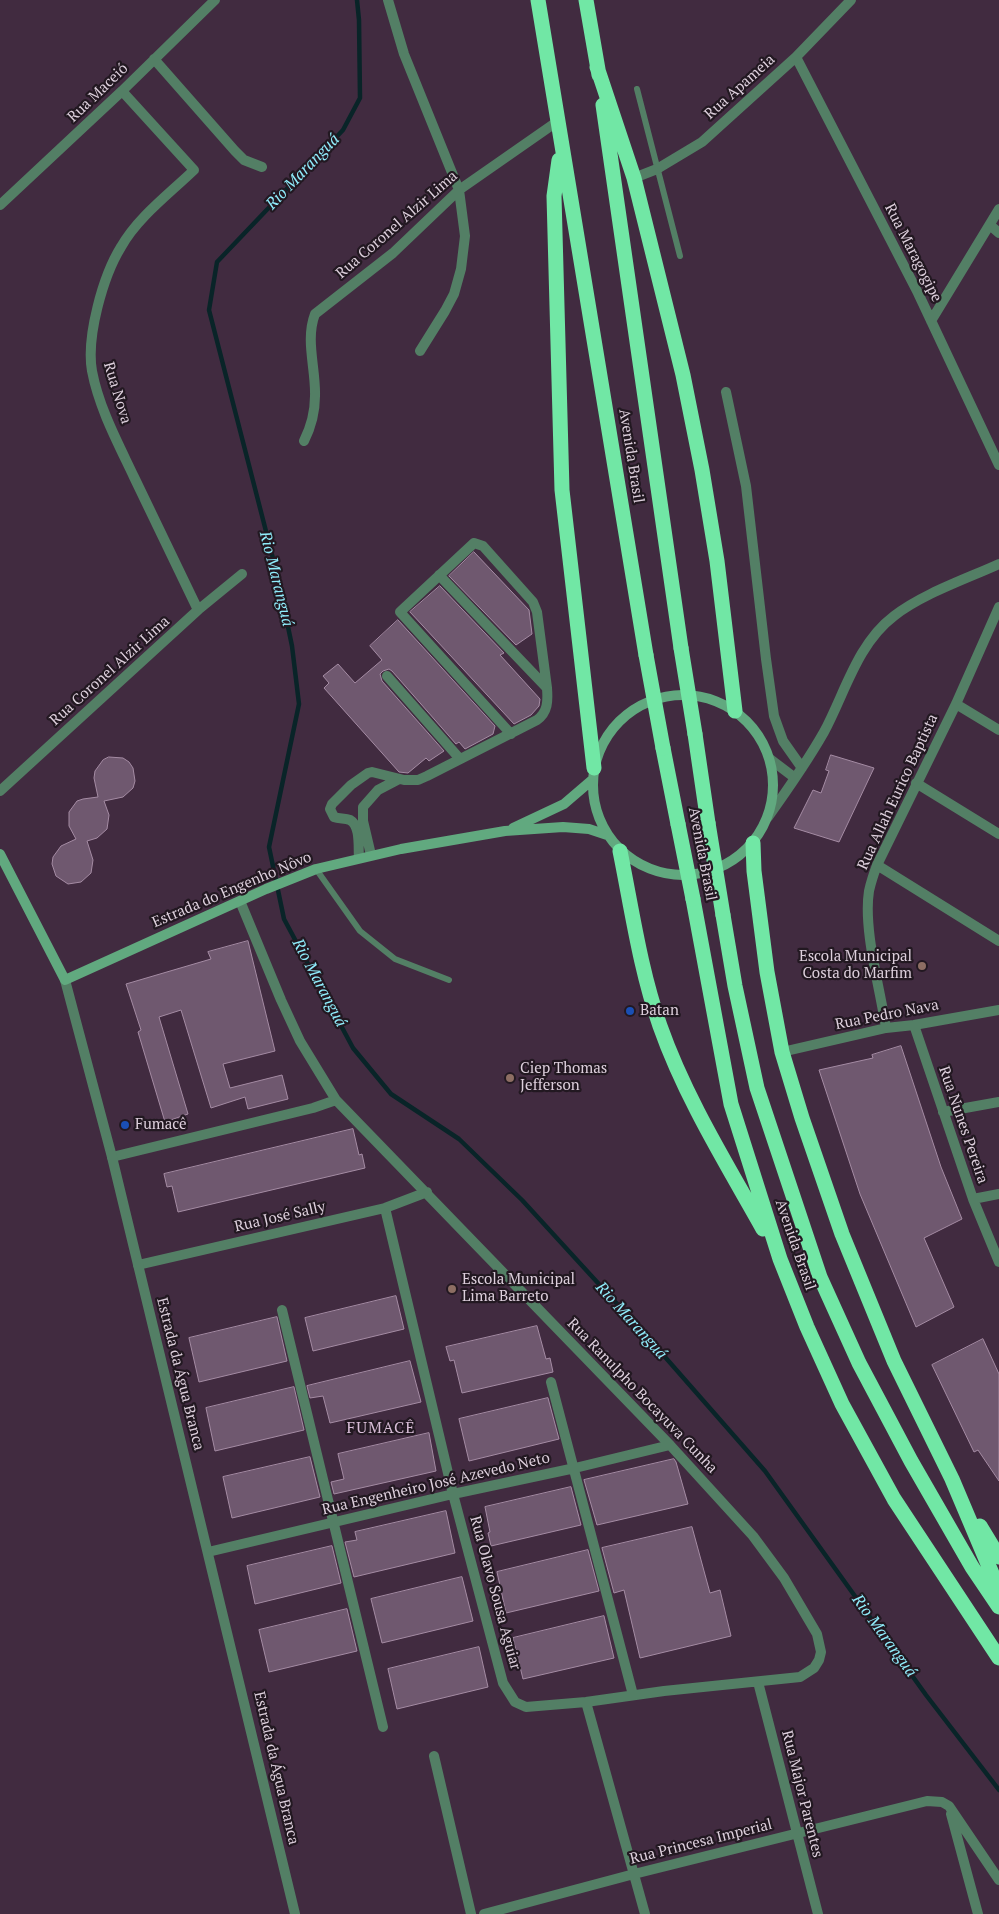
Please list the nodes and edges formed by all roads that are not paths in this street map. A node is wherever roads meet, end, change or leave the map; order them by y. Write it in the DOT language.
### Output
graph roads {
  1 [pos="215,0"];
  2 [pos="388,0"];
  3 [pos="538,0"];
  4 [pos="586,0"];
  5 [pos="851,0"];
  6 [pos="796,57"];
  7 [pos="154,59"];
  8 [pos="597,67"];
  9 [pos="637,89"];
  10 [pos="122,92"];
  11 [pos="558,121"];
  12 [pos="561,146"];
  13 [pos="262,167"];
  14 [pos="657,169"];
  15 [pos="634,178"];
  16 [pos="459,190"];
  17 [pos="0,205"];
  18 [pos="999,209"];
  19 [pos="990,225"];
  20 [pos="999,233"];
  21 [pos="680,256"];
  22 [pos="931,321"];
  23 [pos="420,351"];
  24 [pos="726,392"];
  25 [pos="304,441"];
  26 [pos="999,465"];
  27 [pos="999,564"];
  28 [pos="242,574"];
  29 [pos="439,575"];
  30 [pos="999,608"];
  31 [pos="198,610"];
  32 [pos="387,676"];
  33 [pos="547,688"];
  34 [pos="956,704"];
  35 [pos="735,711"];
  36 [pos="999,730"];
  37 [pos="511,734"];
  38 [pos="770,759"];
  39 [pos="460,760"];
  40 [pos="802,768"];
  41 [pos="593,774"];
  42 [pos="795,778"];
  43 [pos="398,779"];
  44 [pos="916,783"];
  45 [pos="0,791"];
  46 [pos="768,818"];
  47 [pos="505,831"];
  48 [pos="999,834"];
  49 [pos="607,835"];
  50 [pos="753,843"];
  51 [pos="620,851"];
  52 [pos="0,854"];
  53 [pos="371,855"];
  54 [pos="359,858"];
  55 [pos="877,865"];
  56 [pos="316,869"];
  57 [pos="240,901"];
  58 [pos="999,941"];
  59 [pos="65,980"];
  60 [pos="449,980"];
  61 [pos="999,1010"];
  62 [pos="914,1025"];
  63 [pos="886,1028"];
  64 [pos="782,1052"];
  65 [pos="336,1100"];
  66 [pos="999,1102"];
  67 [pos="943,1112"];
  68 [pos="112,1158"];
  69 [pos="426,1192"];
  70 [pos="999,1194"];
  71 [pos="973,1199"];
  72 [pos="385,1208"];
  73 [pos="780,1259"];
  74 [pos="999,1262"];
  75 [pos="138,1265"];
  76 [pos="282,1310"];
  77 [pos="551,1382"];
  78 [pos="670,1445"];
  79 [pos="574,1468"];
  80 [pos="952,1478"];
  81 [pos="453,1494"];
  82 [pos="333,1522"];
  83 [pos="208,1552"];
  84 [pos="999,1557"];
  85 [pos="999,1590"];
  86 [pos="999,1607"];
  87 [pos="999,1658"];
  88 [pos="800,1677"];
  89 [pos="758,1682"];
  90 [pos="633,1695"];
  91 [pos="586,1702"];
  92 [pos="382,1727"];
  93 [pos="434,1756"];
  94 [pos="949,1806"];
  95 [pos="796,1833"];
  96 [pos="634,1874"];
  97 [pos="999,1880"];
  98 [pos="295,1914"];
  99 [pos="471,1914"];
  100 [pos="484,1914"];
  101 [pos="645,1914"];
  102 [pos="818,1914"];
  103 [pos="978,1914"];
  1 -- 7 [label="street, Rua Maceió"];
  2 -- 16 [label="street"];
  3 -- 11 [label="highway, Avenida Brasil"];
  4 -- 8 [label="highway, Avenida Brasil"];
  5 -- 6 [label="street, Rua Apameia"];
  6 -- 14 [label="street, Rua Apameia"];
  6 -- 22 [label="street, Rua Maragogipe"];
  7 -- 10 [label="street, Rua Maceió"];
  7 -- 13 [label="street"];
  8 -- 15 [label="highway"];
  8 -- 86 [label="highway, Avenida Brasil, bridge"];
  9 -- 14 [label="lane"];
  10 -- 17 [label="street, Rua Maceió"];
  10 -- 31 [label="street, Rua Nova"];
  11 -- 12 [label="highway, Avenida Brasil"];
  11 -- 16 [label="street, Rua Coronel Alzir Lima"];
  12 -- 41 [label="highway"];
  12 -- 73 [label="highway, Avenida Brasil, bridge"];
  14 -- 15 [label="street, Rua Apameia"];
  14 -- 21 [label="lane"];
  15 -- 35 [label="highway"];
  16 -- 23 [label="street"];
  16 -- 25 [label="street, Rua Coronel Alzir Lima"];
  18 -- 19 [label="street"];
  19 -- 20 [label="street"];
  19 -- 22 [label="street"];
  22 -- 26 [label="street, Rua Maragogipe"];
  24 -- 40 [label="street"];
  27 -- 40 [label="street"];
  28 -- 31 [label="street, Rua Coronel Alzir Lima"];
  29 -- 33 [label="street"];
  29 -- 33 [label="street"];
  29 -- 37 [label="street"];
  30 -- 34 [label="street, Rua Allah Eurico Baptista"];
  31 -- 45 [label="street, Rua Coronel Alzir Lima"];
  32 -- 39 [label="street"];
  33 -- 37 [label="street"];
  34 -- 36 [label="street"];
  34 -- 44 [label="street, Rua Allah Eurico Baptista"];
  35 -- 38 [label="main road"];
  35 -- 41 [label="main road"];
  37 -- 39 [label="street"];
  38 -- 42 [label="street"];
  38 -- 46 [label="main road"];
  39 -- 43 [label="street"];
  40 -- 42 [label="street"];
  41 -- 47 [label="main road, Estrada do Engenho Nôvo"];
  41 -- 49 [label="main road"];
  42 -- 46 [label="street"];
  43 -- 53 [label="street"];
  43 -- 54 [label="street"];
  44 -- 48 [label="street"];
  44 -- 55 [label="street, Rua Allah Eurico Baptista"];
  46 -- 50 [label="main road"];
  47 -- 49 [label="main road, Estrada do Engenho Nôvo"];
  47 -- 53 [label="main road, Estrada do Engenho Nôvo"];
  49 -- 51 [label="main road"];
  50 -- 51 [label="main road"];
  50 -- 64 [label="highway"];
  51 -- 73 [label="highway"];
  52 -- 59 [label="main road, Estrada da Água Branca"];
  53 -- 54 [label="main road, Estrada do Engenho Nôvo"];
  54 -- 56 [label="main road, Estrada do Engenho Nôvo"];
  55 -- 58 [label="street"];
  55 -- 63 [label="street, Rua Allah Eurico Baptista"];
  56 -- 57 [label="main road, Estrada do Engenho Nôvo"];
  56 -- 60 [label="lane"];
  57 -- 59 [label="main road, Estrada do Engenho Nôvo"];
  57 -- 65 [label="street, Rua Ranulpho Bocayuva Cunha"];
  59 -- 68 [label="street, Estrada da Água Branca"];
  61 -- 62 [label="street, Rua Pedro Nava"];
  62 -- 63 [label="street, Rua Pedro Nava"];
  62 -- 67 [label="street, Rua Nunes Pereira"];
  63 -- 64 [label="street, Rua Pedro Nava"];
  64 -- 80 [label="highway"];
  65 -- 68 [label="street"];
  65 -- 69 [label="street, Rua Ranulpho Bocayuva Cunha"];
  66 -- 67 [label="street"];
  67 -- 71 [label="street, Rua Nunes Pereira"];
  68 -- 75 [label="street, Estrada da Água Branca"];
  69 -- 72 [label="street, Rua José Sally"];
  69 -- 78 [label="street, Rua Ranulpho Bocayuva Cunha"];
  70 -- 71 [label="street"];
  71 -- 74 [label="street, Rua Nunes Pereira"];
  72 -- 75 [label="street, Rua José Sally"];
  72 -- 81 [label="street, Rua Olavo Sousa Aguiar"];
  73 -- 87 [label="highway, Avenida Brasil"];
  75 -- 83 [label="street, Estrada da Água Branca"];
  76 -- 82 [label="street"];
  77 -- 79 [label="street"];
  78 -- 79 [label="street, Rua Engenheiro José Azevedo Neto"];
  78 -- 88 [label="street, Rua Ranulpho Bocayuva Cunha"];
  79 -- 81 [label="street, Rua Engenheiro José Azevedo Neto"];
  79 -- 90 [label="street"];
  80 -- 84 [label="highway"];
  80 -- 85 [label="highway"];
  81 -- 82 [label="street, Rua Engenheiro José Azevedo Neto"];
  81 -- 91 [label="street, Rua Olavo Sousa Aguiar"];
  82 -- 83 [label="street, Rua Engenheiro José Azevedo Neto"];
  82 -- 92 [label="street"];
  83 -- 98 [label="street, Estrada da Água Branca"];
  88 -- 89 [label="street, Rua Olavo Sousa Aguiar"];
  89 -- 90 [label="street, Rua Olavo Sousa Aguiar"];
  89 -- 95 [label="street, Rua Major Parentes"];
  90 -- 91 [label="street, Rua Olavo Sousa Aguiar"];
  91 -- 96 [label="street"];
  93 -- 99 [label="street"];
  94 -- 95 [label="street, Rua Princesa Imperial"];
  94 -- 97 [label="street"];
  94 -- 103 [label="street"];
  95 -- 96 [label="street, Rua Princesa Imperial"];
  95 -- 102 [label="street, Rua Major Parentes"];
  96 -- 100 [label="street, Rua Princesa Imperial"];
  96 -- 101 [label="street"];
}
